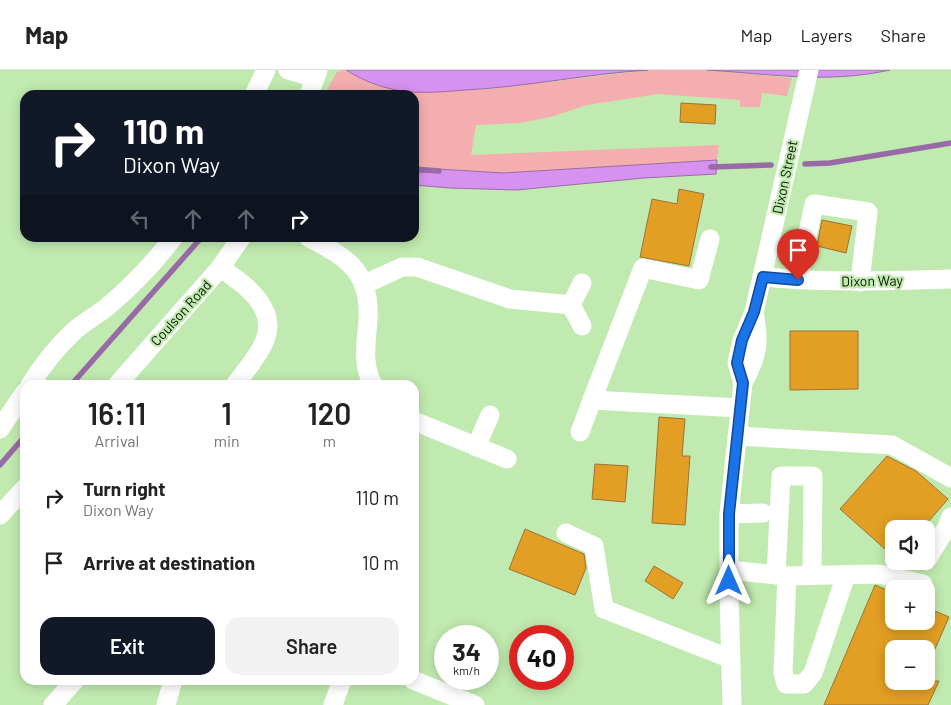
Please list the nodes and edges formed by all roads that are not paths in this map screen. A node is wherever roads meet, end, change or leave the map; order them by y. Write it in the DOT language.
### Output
graph roads {
  1 [pos="266,70"];
  2 [pos="288,70"];
  3 [pos="809,70"];
  4 [pos="314,81"];
  5 [pos="256,90"];
  6 [pos="710,239"];
  7 [pos="170,242"];
  8 [pos="239,242"];
  9 [pos="316,242"];
  10 [pos="220,268"];
  11 [pos="763,277"];
  12 [pos="951,279"];
  13 [pos="798,280"];
  14 [pos="860,282"];
  15 [pos="582,283"];
  16 [pos="365,284"];
  17 [pos="571,305"];
  18 [pos="582,326"];
  19 [pos="33,380"];
  20 [pos="120,380"];
  21 [pos="238,380"];
  22 [pos="371,380"];
  23 [pos="20,399"];
  24 [pos="592,400"];
  25 [pos="740,408"];
  26 [pos="490,415"];
  27 [pos="419,424"];
  28 [pos="0,429"];
  29 [pos="580,432"];
  30 [pos="737,436"];
  31 [pos="476,447"];
  32 [pos="507,459"];
  33 [pos="951,478"];
  34 [pos="20,497"];
  35 [pos="12,511"];
  36 [pos="763,513"];
  37 [pos="729,514"];
  38 [pos="951,517"];
  39 [pos="566,533"];
  40 [pos="935,546"];
  41 [pos="729,570"];
  42 [pos="923,570"];
  43 [pos="782,575"];
  44 [pos="812,575"];
  45 [pos="846,575"];
  46 [pos="731,659"];
  47 [pos="419,682"];
  48 [pos="71,685"];
  49 [pos="172,685"];
  50 [pos="340,685"];
  51 [pos="53,705"];
  52 [pos="166,705"];
  53 [pos="333,705"];
  54 [pos="476,705"];
  55 [pos="732,705"];
  1 -- 5 [label="street"];
  2 -- 4 [label="street"];
  3 -- 11 [label="street, Dixon Street"];
  6 -- 24 [label="street"];
  7 -- 19 [label="street"];
  8 -- 10 [label="street, Coulson Road"];
  9 -- 16 [label="street"];
  10 -- 20 [label="street, Coulson Road"];
  10 -- 21 [label="street"];
  11 -- 13 [label="street, Dixon Way"];
  11 -- 25 [label="street, Dixon Street"];
  12 -- 14 [label="street, Dixon Way"];
  13 -- 14 [label="street, Dixon Way"];
  13 -- 14 [label="street"];
  15 -- 17 [label="street"];
  16 -- 17 [label="street"];
  16 -- 22 [label="street"];
  17 -- 18 [label="street"];
  23 -- 28 [label="street"];
  24 -- 25 [label="street"];
  24 -- 29 [label="street"];
  25 -- 30 [label="street, Dixon Street"];
  26 -- 31 [label="street"];
  27 -- 31 [label="street"];
  30 -- 33 [label="street"];
  30 -- 37 [label="street, Dixon Street"];
  31 -- 32 [label="street"];
  34 -- 35 [label="street"];
  36 -- 37 [label="street"];
  37 -- 41 [label="street, Dixon Street"];
  38 -- 40 [label="street"];
  39 -- 46 [label="street"];
  41 -- 43 [label="street"];
  41 -- 46 [label="street, Dixon Street"];
  42 -- 45 [label="street"];
  43 -- 44 [label="street"];
  43 -- 44 [label="street"];
  43 -- 45 [label="street"];
  44 -- 45 [label="street"];
  46 -- 55 [label="street, Dixon Street"];
  47 -- 54 [label="street"];
  48 -- 51 [label="street"];
  49 -- 52 [label="street"];
  50 -- 53 [label="street"];
}
